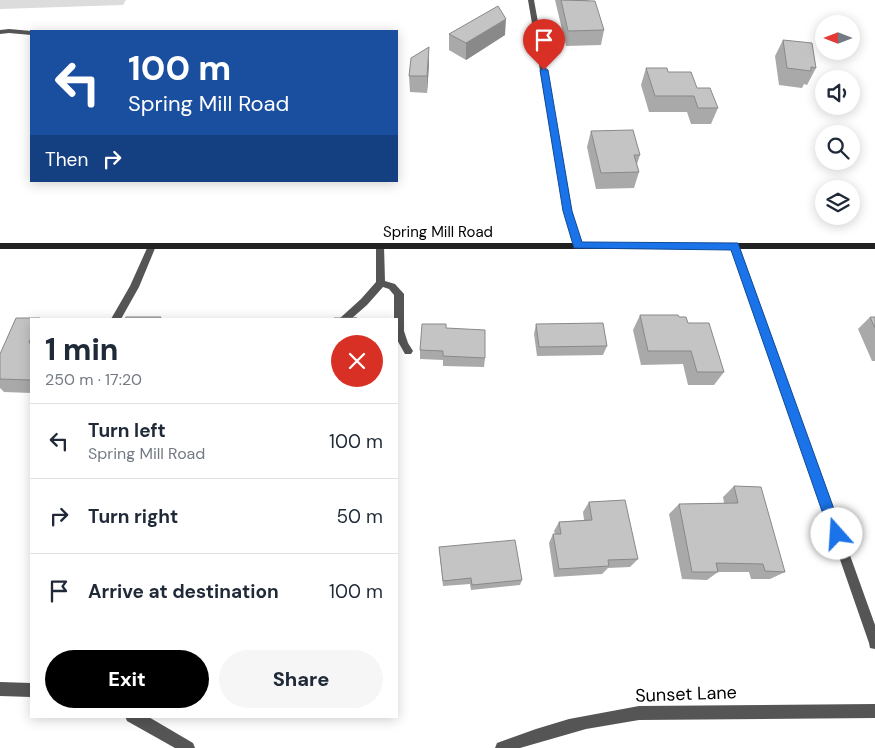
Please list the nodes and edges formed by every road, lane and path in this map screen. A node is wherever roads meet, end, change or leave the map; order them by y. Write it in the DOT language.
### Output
graph roads {
  1 [pos="531,0"];
  2 [pos="0,32"];
  3 [pos="30,33"];
  4 [pos="0,246"];
  5 [pos="152,246"];
  6 [pos="380,246"];
  7 [pos="578,246"];
  8 [pos="735,246"];
  9 [pos="875,246"];
  10 [pos="381,283"];
  11 [pos="117,318"];
  12 [pos="345,318"];
  13 [pos="408,350"];
  14 [pos="875,643"];
  15 [pos="0,689"];
  16 [pos="30,690"];
  17 [pos="875,711"];
  18 [pos="136,718"];
  19 [pos="188,748"];
  20 [pos="502,748"];
  1 -- 7 [label="street"];
  2 -- 3 [label="street"];
  4 -- 5 [label="street, Spring Mill Road"];
  5 -- 6 [label="street, Spring Mill Road"];
  5 -- 11 [label="street"];
  6 -- 7 [label="street, Spring Mill Road"];
  6 -- 10 [label="street"];
  7 -- 8 [label="street, Spring Mill Road"];
  8 -- 9 [label="street, Spring Mill Road"];
  8 -- 14 [label="street"];
  10 -- 12 [label="street"];
  10 -- 13 [label="street"];
  15 -- 16 [label="street"];
  17 -- 20 [label="street, Sunset Lane"];
  18 -- 19 [label="street"];
}
